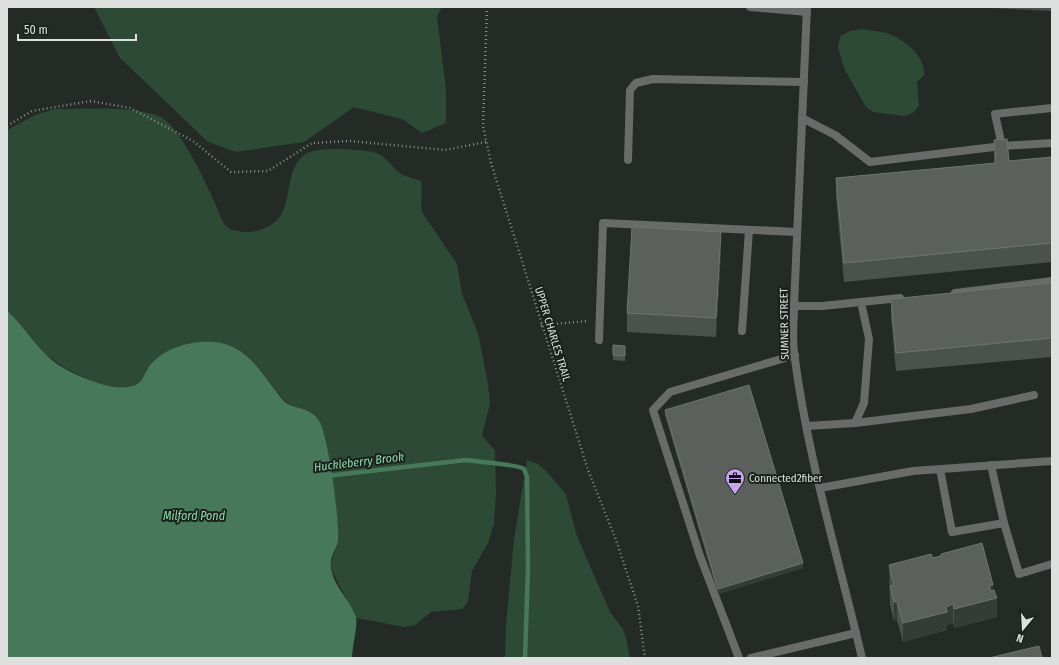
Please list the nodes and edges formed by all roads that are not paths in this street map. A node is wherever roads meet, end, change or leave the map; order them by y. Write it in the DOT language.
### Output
graph roads {
  1 [pos="750,7"];
  2 [pos="770,8"];
  3 [pos="807,10"];
  4 [pos="804,82"];
  5 [pos="1052,108"];
  6 [pos="802,118"];
  7 [pos="1052,143"];
  8 [pos="1002,146"];
  9 [pos="628,160"];
  10 [pos="749,230"];
  11 [pos="797,232"];
  12 [pos="1052,281"];
  13 [pos="946,294"];
  14 [pos="907,298"];
  15 [pos="860,302"];
  16 [pos="794,306"];
  17 [pos="742,331"];
  18 [pos="599,340"];
  19 [pos="795,355"];
  20 [pos="1034,395"];
  21 [pos="856,423"];
  22 [pos="807,426"];
  23 [pos="1052,461"];
  24 [pos="991,465"];
  25 [pos="940,469"];
  26 [pos="820,488"];
  27 [pos="1004,523"];
  28 [pos="1052,564"];
  29 [pos="856,633"];
  30 [pos="739,658"];
  31 [pos="751,658"];
  32 [pos="862,658"];
  1 -- 2 [label="street"];
  2 -- 3 [label="street"];
  3 -- 4 [label="street, SUMNER STREET"];
  4 -- 6 [label="street, SUMNER STREET"];
  4 -- 9 [label="street"];
  5 -- 8 [label="street"];
  6 -- 8 [label="street"];
  6 -- 11 [label="street, SUMNER STREET"];
  7 -- 8 [label="street"];
  10 -- 11 [label="street"];
  10 -- 17 [label="street"];
  10 -- 18 [label="street"];
  11 -- 16 [label="street, SUMNER STREET"];
  12 -- 13 [label="street"];
  14 -- 15 [label="street"];
  15 -- 16 [label="street"];
  15 -- 21 [label="street"];
  16 -- 19 [label="street, SUMNER STREET"];
  19 -- 22 [label="street, SUMNER STREET"];
  19 -- 30 [label="street"];
  20 -- 21 [label="street"];
  21 -- 22 [label="street"];
  22 -- 26 [label="street, SUMNER STREET"];
  23 -- 24 [label="street"];
  24 -- 25 [label="street"];
  24 -- 27 [label="street"];
  25 -- 26 [label="street"];
  25 -- 27 [label="street"];
  26 -- 29 [label="street, SUMNER STREET"];
  27 -- 28 [label="street"];
  29 -- 31 [label="street"];
  29 -- 32 [label="street, SUMNER STREET"];
}
